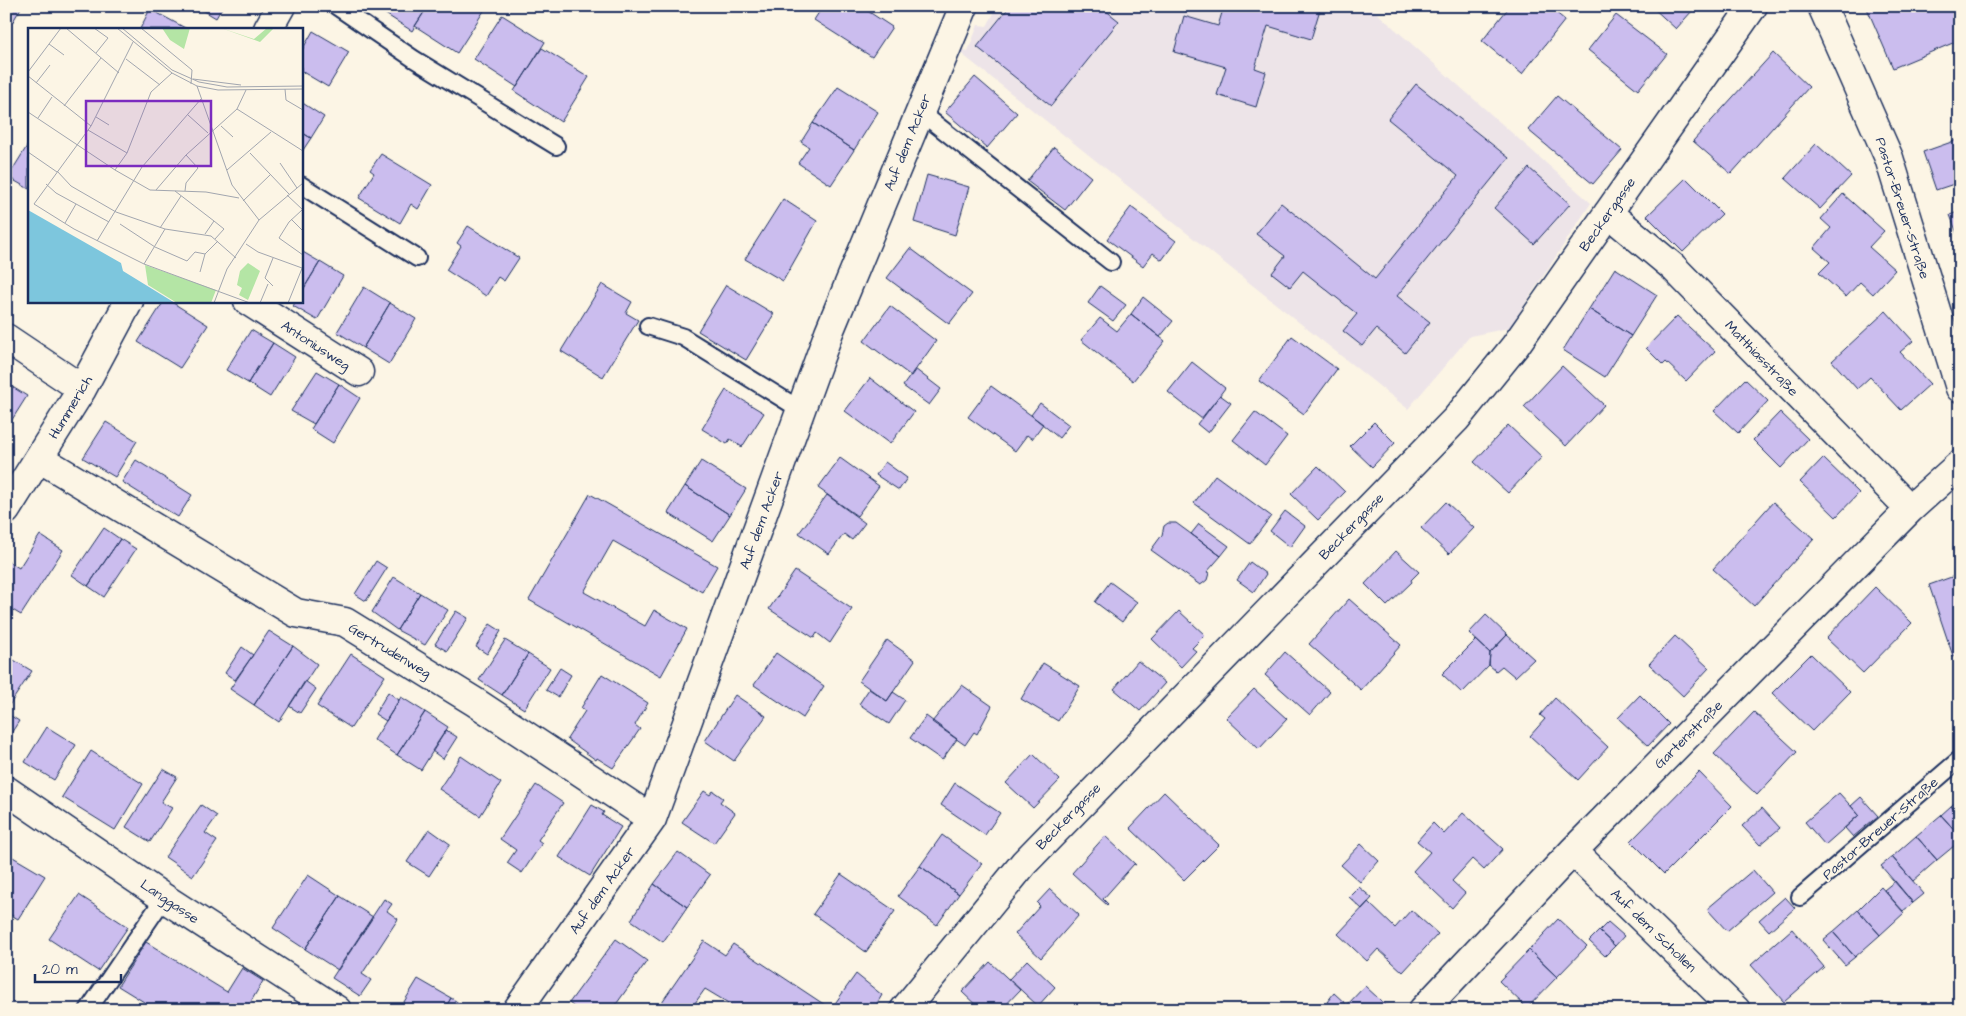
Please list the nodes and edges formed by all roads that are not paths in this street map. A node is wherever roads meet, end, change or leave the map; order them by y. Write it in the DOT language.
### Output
graph roads {
  1 [pos="281,6"];
  2 [pos="336,6"];
  3 [pos="964,6"];
  4 [pos="1753,6"];
  5 [pos="1822,6"];
  6 [pos="269,28"];
  7 [pos="919,112"];
  8 [pos="556,146"];
  9 [pos="302,186"];
  10 [pos="1608,213"];
  11 [pos="417,258"];
  12 [pos="1111,262"];
  13 [pos="128,302"];
  14 [pos="250,302"];
  15 [pos="648,326"];
  16 [pos="6,338"];
  17 [pos="359,372"];
  18 [pos="1960,388"];
  19 [pos="82,390"];
  20 [pos="801,410"];
  21 [pos="38,458"];
  22 [pos="1960,464"];
  23 [pos="1910,509"];
  24 [pos="6,510"];
  25 [pos="1960,758"];
  26 [pos="6,790"];
  27 [pos="652,819"];
  28 [pos="1573,851"];
  29 [pos="1800,897"];
  30 [pos="164,898"];
  31 [pos="88,1010"];
  32 [pos="337,1010"];
  33 [pos="517,1010"];
  34 [pos="904,1010"];
  35 [pos="1423,1010"];
  36 [pos="1736,1010"];
  1 -- 6 [label="street"];
  2 -- 8 [label="lane"];
  3 -- 7 [label="street, Auf dem Acker"];
  4 -- 10 [label="street, Beckergasse"];
  5 -- 18 [label="street, Pastor-Breuer-Straße"];
  7 -- 12 [label="lane"];
  7 -- 20 [label="street, Auf dem Acker"];
  9 -- 11 [label="lane"];
  10 -- 23 [label="street, Matthiasstraße"];
  10 -- 34 [label="street, Beckergasse"];
  13 -- 19 [label="street, Hummerich"];
  14 -- 17 [label="street, Antoniusweg"];
  15 -- 20 [label="lane"];
  16 -- 19 [label="street"];
  19 -- 21 [label="street, Hummerich"];
  20 -- 27 [label="street, Auf dem Acker"];
  21 -- 24 [label="street, Hummerich"];
  21 -- 27 [label="street, Gertrudenweg"];
  22 -- 23 [label="street, Gartenstraße"];
  23 -- 28 [label="street, Gartenstraße"];
  25 -- 29 [label="lane, Pastor-Breuer-Straße"];
  26 -- 30 [label="street, Langgasse"];
  27 -- 33 [label="street, Auf dem Acker"];
  28 -- 35 [label="street, Gartenstraße"];
  28 -- 36 [label="street, Auf dem Schollen"];
  30 -- 31 [label="lane"];
  30 -- 32 [label="street, Langgasse"];
}
